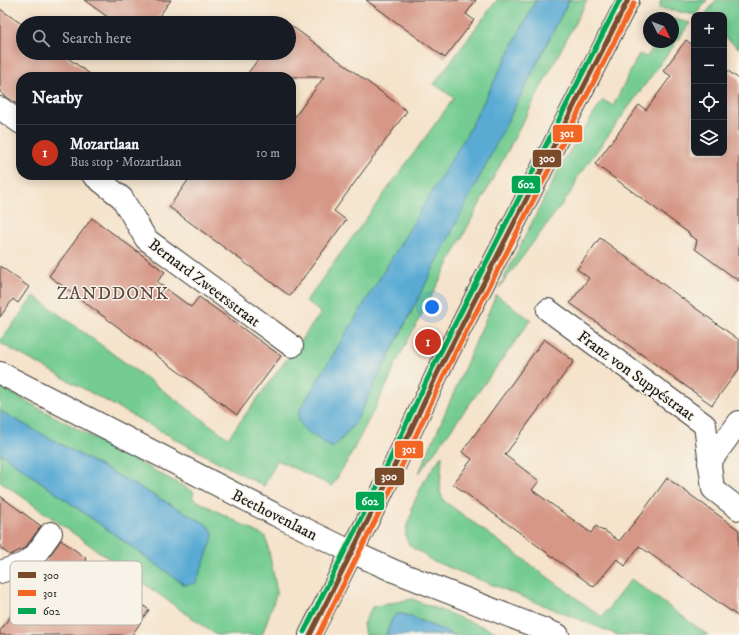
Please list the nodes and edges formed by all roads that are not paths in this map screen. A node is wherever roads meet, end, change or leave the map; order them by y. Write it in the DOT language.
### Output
graph roads {
  1 [pos="628,0"];
  2 [pos="0,108"];
  3 [pos="16,119"];
  4 [pos="99,180"];
  5 [pos="548,310"];
  6 [pos="292,346"];
  7 [pos="0,373"];
  8 [pos="739,422"];
  9 [pos="709,462"];
  10 [pos="739,509"];
  11 [pos="51,533"];
  12 [pos="352,552"];
  13 [pos="28,561"];
  14 [pos="10,569"];
  15 [pos="0,572"];
  16 [pos="310,635"];
  17 [pos="558,635"];
  1 -- 12 [label="street"];
  2 -- 3 [label="street"];
  4 -- 6 [label="street, Bernard Zweersstraat"];
  5 -- 9 [label="street, Franz von Suppéstraat"];
  7 -- 12 [label="street, Beethovenlaan"];
  8 -- 9 [label="street"];
  9 -- 10 [label="street, Franz von Suppéstraat"];
  11 -- 13 [label="street"];
  12 -- 16 [label="street"];
  12 -- 17 [label="street, Beethovenlaan"];
  14 -- 15 [label="street"];
}
